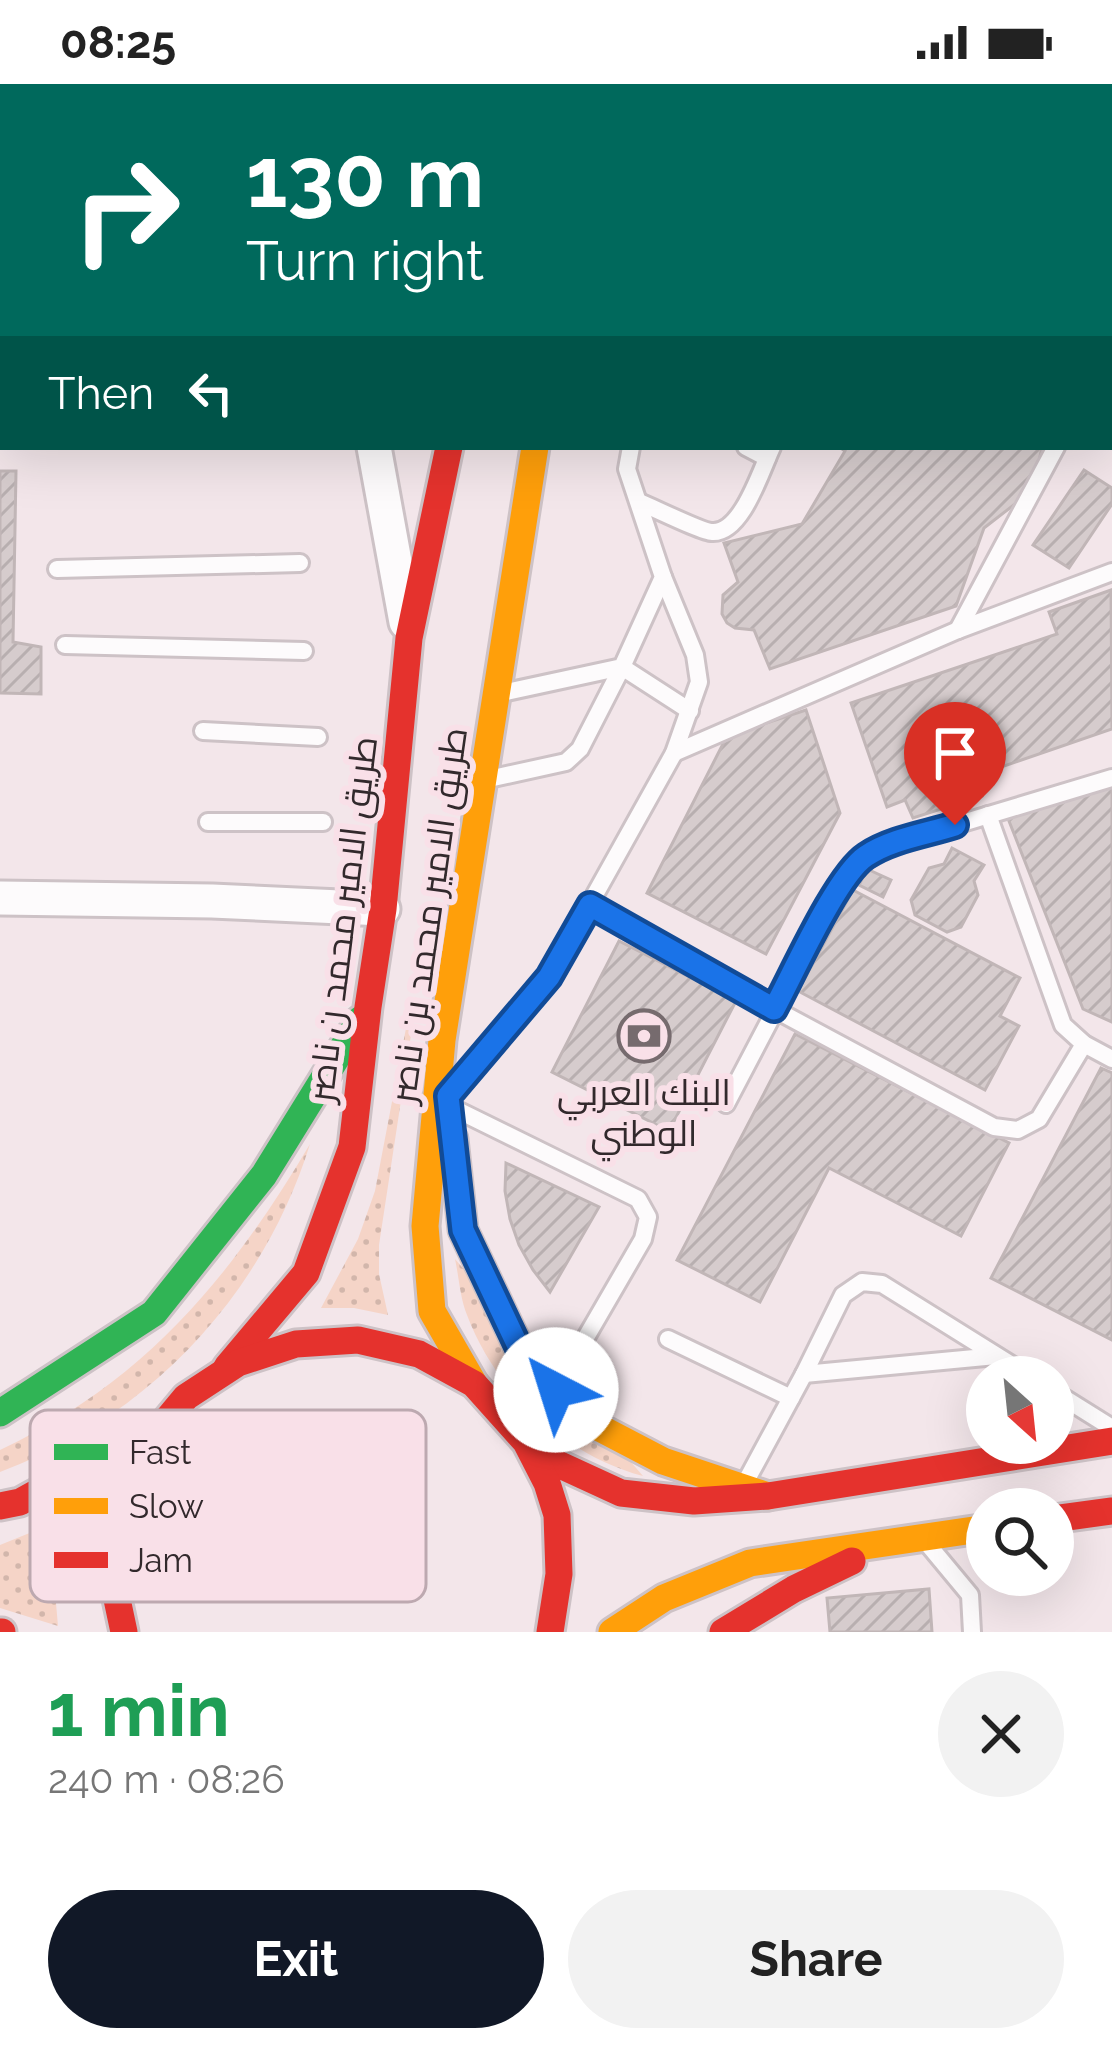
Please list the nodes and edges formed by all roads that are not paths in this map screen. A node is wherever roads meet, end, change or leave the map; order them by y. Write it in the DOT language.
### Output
graph roads {
  1 [pos="375,450"];
  2 [pos="448,450"];
  3 [pos="535,450"];
  4 [pos="630,450"];
  5 [pos="1054,450"];
  6 [pos="769,453"];
  7 [pos="639,502"];
  8 [pos="300,563"];
  9 [pos="57,569"];
  10 [pos="1112,572"];
  11 [pos="663,577"];
  12 [pos="958,630"];
  13 [pos="409,638"];
  14 [pos="65,645"];
  15 [pos="304,651"];
  16 [pos="622,668"];
  17 [pos="496,695"];
  18 [pos="690,711"];
  19 [pos="202,731"];
  20 [pos="318,737"];
  21 [pos="674,753"];
  22 [pos="1112,778"];
  23 [pos="483,781"];
  24 [pos="988,815"];
  25 [pos="208,822"];
  26 [pos="323,822"];
  27 [pos="0,898"];
  28 [pos="590,905"];
  29 [pos="383,909"];
  30 [pos="368,1007"];
  31 [pos="774,1009"];
  32 [pos="442,1040"];
  33 [pos="1084,1044"];
  34 [pos="1112,1059"];
  35 [pos="449,1101"];
  36 [pos="726,1105"];
  37 [pos="668,1339"];
  38 [pos="997,1355"];
  39 [pos="227,1367"];
  40 [pos="804,1374"];
  41 [pos="475,1384"];
  42 [pos="556,1390"];
  43 [pos="790,1398"];
  44 [pos="1074,1404"];
  45 [pos="174,1410"];
  46 [pos="0,1412"];
  47 [pos="1112,1428"];
  48 [pos="1112,1441"];
  49 [pos="534,1453"];
  50 [pos="755,1492"];
  51 [pos="30,1496"];
  52 [pos="0,1506"];
  53 [pos="1112,1511"];
  54 [pos="1074,1516"];
  55 [pos="966,1531"];
  56 [pos="908,1539"];
  57 [pos="116,1602"];
  58 [pos="124,1632"];
  59 [pos="550,1632"];
  60 [pos="612,1632"];
  61 [pos="723,1632"];
  62 [pos="972,1632"];
  1 -- 13 [label="street"];
  2 -- 13 [label="main road, طريق الامير محمد ن ناصر"];
  3 -- 17 [label="main road, طريق الامير محمد بن ناصر"];
  4 -- 7 [label="lane"];
  5 -- 12 [label="lane"];
  6 -- 7 [label="lane"];
  7 -- 11 [label="lane"];
  8 -- 9 [label="lane"];
  10 -- 12 [label="lane"];
  11 -- 16 [label="lane"];
  11 -- 18 [label="lane"];
  12 -- 21 [label="lane"];
  13 -- 29 [label="main road, طريق الامير محمد ن ناصر"];
  14 -- 15 [label="lane"];
  16 -- 17 [label="lane"];
  16 -- 18 [label="lane"];
  16 -- 23 [label="lane"];
  17 -- 23 [label="main road, طريق الامير محمد بن ناصر"];
  18 -- 21 [label="lane"];
  19 -- 20 [label="lane"];
  21 -- 28 [label="lane"];
  22 -- 24 [label="lane"];
  23 -- 32 [label="main road, طريق الامير محمد بن ناصر"];
  24 -- 31 [label="lane"];
  24 -- 33 [label="lane"];
  25 -- 26 [label="lane"];
  27 -- 29 [label="street"];
  28 -- 31 [label="lane"];
  28 -- 35 [label="lane"];
  29 -- 30 [label="main road, طريق الامير محمد ن ناصر"];
  30 -- 39 [label="main road, طريق الامير محمد ن ناصر"];
  30 -- 46 [label="main road"];
  31 -- 33 [label="lane"];
  31 -- 36 [label="lane"];
  32 -- 35 [label="main road"];
  32 -- 41 [label="main road, طريق الامير محمد بن ناصر"];
  33 -- 34 [label="lane"];
  35 -- 42 [label="main road"];
  35 -- 42 [label="lane"];
  37 -- 43 [label="lane"];
  38 -- 40 [label="lane"];
  38 -- 40 [label="lane"];
  39 -- 41 [label="main road"];
  39 -- 45 [label="main road"];
  40 -- 43 [label="lane"];
  41 -- 49 [label="main road"];
  42 -- 50 [label="main road"];
  43 -- 50 [label="lane"];
  44 -- 47 [label="lane"];
  48 -- 50 [label="main road"];
  49 -- 50 [label="main road"];
  49 -- 59 [label="main road"];
  51 -- 52 [label="main road"];
  53 -- 54 [label="main road"];
  55 -- 56 [label="main road"];
  56 -- 60 [label="main road"];
  56 -- 61 [label="main road"];
  56 -- 62 [label="lane"];
  57 -- 58 [label="main road"];
}
